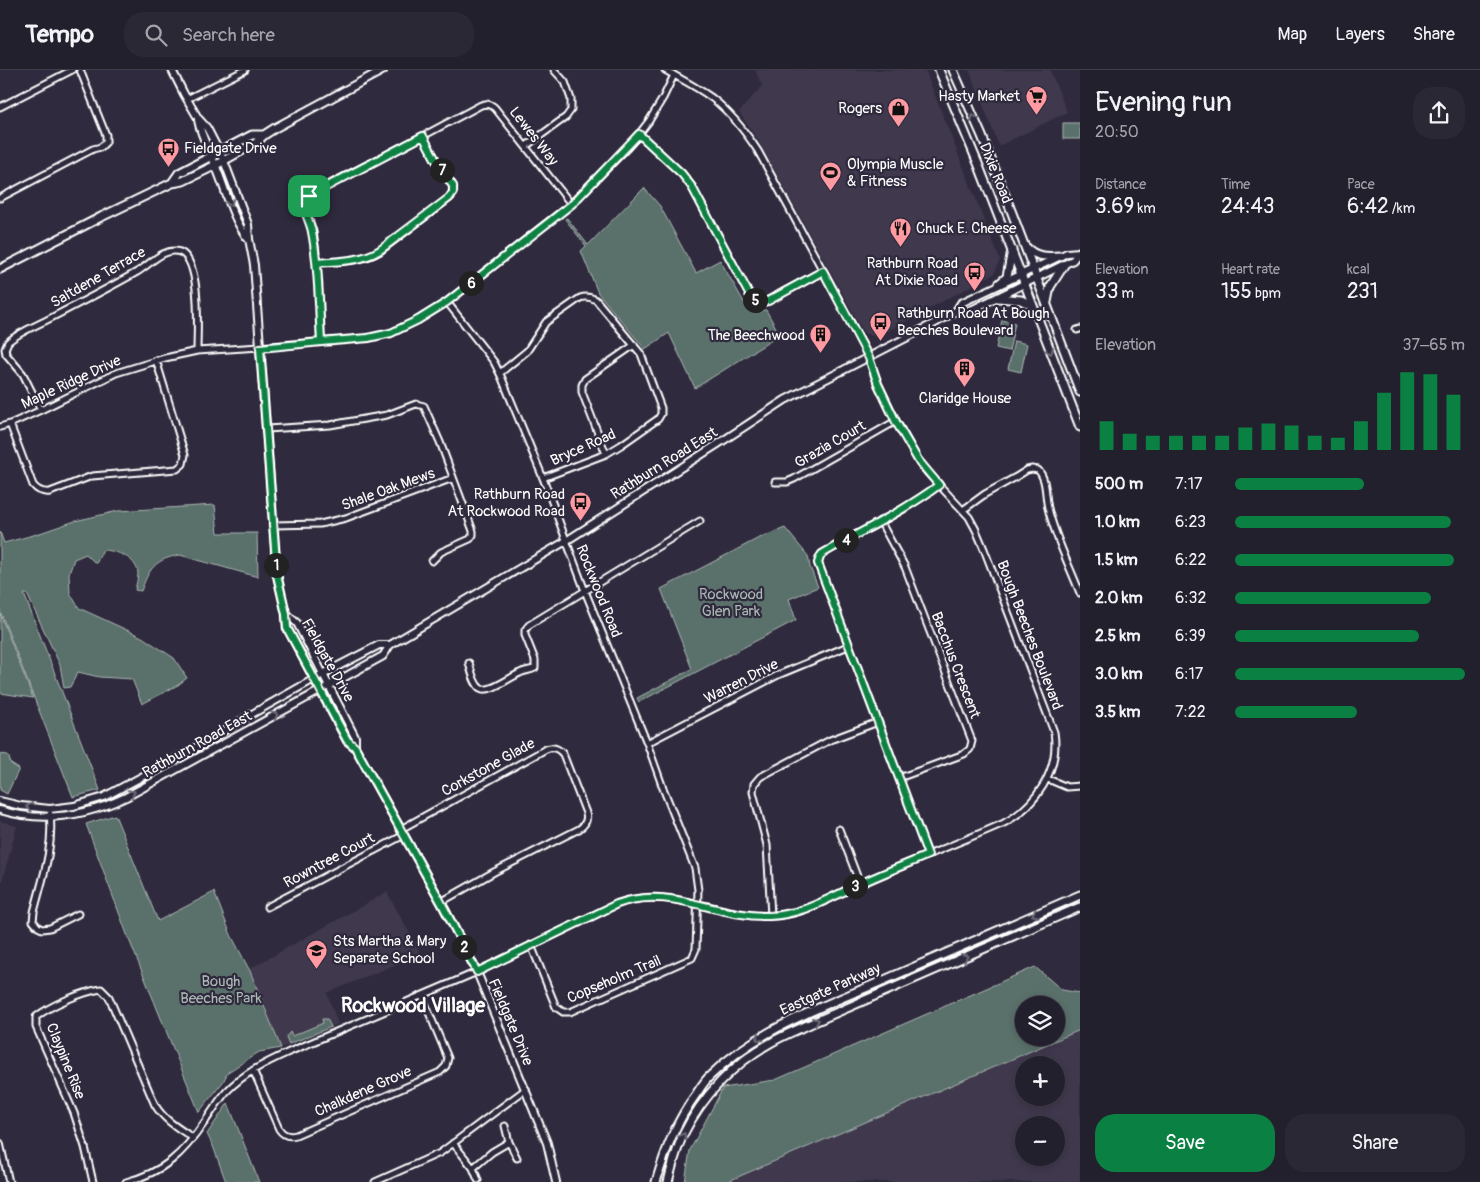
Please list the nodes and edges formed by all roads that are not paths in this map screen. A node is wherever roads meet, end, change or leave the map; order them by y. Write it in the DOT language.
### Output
graph roads {
  1 [pos="72,70"];
  2 [pos="80,70"];
  3 [pos="172,70"];
  4 [pos="244,70"];
  5 [pos="382,70"];
  6 [pos="554,70"];
  7 [pos="665,70"];
  8 [pos="939,70"];
  9 [pos="953,70"];
  10 [pos="674,75"];
  11 [pos="186,99"];
  12 [pos="0,107"];
  13 [pos="198,118"];
  14 [pos="639,134"];
  15 [pos="264,135"];
  16 [pos="423,136"];
  17 [pos="526,146"];
  18 [pos="220,152"];
  19 [pos="212,156"];
  20 [pos="224,160"];
  21 [pos="216,165"];
  22 [pos="172,183"];
  23 [pos="0,198"];
  24 [pos="572,204"];
  25 [pos="249,239"];
  26 [pos="1024,245"];
  27 [pos="1012,250"];
  28 [pos="1079,252"];
  29 [pos="1060,256"];
  30 [pos="317,263"];
  31 [pos="1064,265"];
  32 [pos="1033,268"];
  33 [pos="0,269"];
  34 [pos="823,271"];
  35 [pos="1020,274"];
  36 [pos="1036,278"];
  37 [pos="999,284"];
  38 [pos="1024,284"];
  39 [pos="998,298"];
  40 [pos="447,302"];
  41 [pos="1047,302"];
  42 [pos="1033,306"];
  43 [pos="956,311"];
  44 [pos="321,342"];
  45 [pos="634,345"];
  46 [pos="260,348"];
  47 [pos="197,351"];
  48 [pos="869,358"];
  49 [pos="156,360"];
  50 [pos="500,372"];
  51 [pos="1080,392"];
  52 [pos="41,410"];
  53 [pos="896,422"];
  54 [pos="10,424"];
  55 [pos="0,427"];
  56 [pos="1080,428"];
  57 [pos="267,429"];
  58 [pos="606,454"];
  59 [pos="454,478"];
  60 [pos="543,478"];
  61 [pos="775,482"];
  62 [pos="939,485"];
  63 [pos="963,510"];
  64 [pos="880,520"];
  65 [pos="700,521"];
  66 [pos="273,525"];
  67 [pos="566,541"];
  68 [pos="432,561"];
  69 [pos="585,591"];
  70 [pos="1080,593"];
  71 [pos="286,614"];
  72 [pos="390,645"];
  73 [pos="848,646"];
  74 [pos="469,663"];
  75 [pos="323,674"];
  76 [pos="314,679"];
  77 [pos="329,686"];
  78 [pos="320,691"];
  79 [pos="878,722"];
  80 [pos="647,743"];
  81 [pos="355,747"];
  82 [pos="899,778"];
  83 [pos="1048,779"];
  84 [pos="1080,786"];
  85 [pos="0,801"];
  86 [pos="50,809"];
  87 [pos="0,810"];
  88 [pos="51,817"];
  89 [pos="839,829"];
  90 [pos="402,832"];
  91 [pos="928,855"];
  92 [pos="860,884"];
  93 [pos="1080,895"];
  94 [pos="441,902"];
  95 [pos="698,903"];
  96 [pos="1080,907"];
  97 [pos="267,908"];
  98 [pos="78,914"];
  99 [pos="771,916"];
  100 [pos="531,945"];
  101 [pos="477,972"];
  102 [pos="422,996"];
  103 [pos="253,1070"];
  104 [pos="526,1089"];
  105 [pos="505,1126"];
  106 [pos="193,1138"];
  107 [pos="509,1142"];
  108 [pos="0,1143"];
  109 [pos="453,1143"];
  110 [pos="518,1158"];
  111 [pos="473,1168"];
  112 [pos="478,1180"];
  113 [pos="9,1182"];
  114 [pos="93,1182"];
  115 [pos="126,1182"];
  116 [pos="375,1182"];
  117 [pos="556,1182"];
  118 [pos="656,1182"];
  119 [pos="668,1182"];
  1 -- 12 [label="street"];
  2 -- 23 [label="street"];
  3 -- 11 [label="street, Fieldgate Drive"];
  4 -- 11 [label="street"];
  5 -- 15 [label="main road"];
  6 -- 17 [label="street"];
  7 -- 10 [label="street, Bough Beeches Boulevard"];
  8 -- 27 [label="main road, Dixie Road"];
  26 -- 9 [label="main road, Dixie Road, one-way"];
  10 -- 14 [label="street, Maple Ridge Drive"];
  10 -- 34 [label="street, Bough Beeches Boulevard"];
  11 -- 13 [label="street, Fieldgate Drive"];
  13 -- 18 [label="street, Fieldgate Drive"];
  13 -- 19 [label="street, Fieldgate Drive"];
  14 -- 24 [label="street, Maple Ridge Drive"];
  14 -- 34 [label="street"];
  15 -- 18 [label="main road"];
  15 -- 20 [label="main road"];
  16 -- 17 [label="street, Lewes Way"];
  16 -- 30 [label="street, Lewes Way"];
  16 -- 30 [label="street"];
  17 -- 24 [label="street, Lewes Way"];
  18 -- 19 [label="main road"];
  18 -- 20 [label="street, Fieldgate Drive"];
  19 -- 21 [label="street, Fieldgate Drive"];
  19 -- 22 [label="main road"];
  20 -- 21 [label="main road"];
  20 -- 25 [label="street, Fieldgate Drive"];
  21 -- 22 [label="main road"];
  21 -- 25 [label="street, Fieldgate Drive, one-way"];
  22 -- 33 [label="main road"];
  24 -- 40 [label="street, Maple Ridge Drive"];
  25 -- 46 [label="street, Fieldgate Drive"];
  26 -- 29 [label="main road"];
  26 -- 32 [label="main road, Dixie Road"];
  27 -- 35 [label="main road, Dixie Road"];
  27 -- 37 [label="main road"];
  28 -- 29 [label="street, Rathburn Road East"];
  28 -- 31 [label="street, Rathburn Road East"];
  29 -- 32 [label="street, Rathburn Road East"];
  30 -- 44 [label="street, Lewes Way"];
  31 -- 36 [label="street, Rathburn Road East"];
  31 -- 41 [label="main road"];
  32 -- 35 [label="street, Rathburn Road East"];
  32 -- 36 [label="main road, Dixie Road"];
  34 -- 48 [label="street, Bough Beeches Boulevard"];
  35 -- 37 [label="street, Rathburn Road East"];
  35 -- 38 [label="main road, Dixie Road"];
  36 -- 38 [label="street, Rathburn Road East"];
  36 -- 41 [label="main road, Dixie Road"];
  37 -- 43 [label="street, Rathburn Road East"];
  38 -- 39 [label="street, Rathburn Road East"];
  38 -- 42 [label="main road, Dixie Road"];
  39 -- 42 [label="main road"];
  39 -- 43 [label="street, Rathburn Road East"];
  40 -- 44 [label="street, Maple Ridge Drive"];
  40 -- 50 [label="street, Rockwood Road"];
  41 -- 51 [label="main road, Dixie Road"];
  42 -- 56 [label="main road, Dixie Road, one-way"];
  43 -- 48 [label="street, Rathburn Road East"];
  44 -- 46 [label="street, Maple Ridge Drive"];
  45 -- 50 [label="street, Bryce Road"];
  45 -- 58 [label="street"];
  45 -- 58 [label="street, Bryce Road"];
  46 -- 47 [label="street, Maple Ridge Drive"];
  46 -- 57 [label="street, Fieldgate Drive"];
  47 -- 49 [label="street, Maple Ridge Drive"];
  47 -- 52 [label="street, Saltdene Terrace"];
  48 -- 53 [label="street, Bough Beeches Boulevard"];
  48 -- 67 [label="street, Rathburn Road East"];
  49 -- 52 [label="street, Maple Ridge Drive"];
  49 -- 54 [label="street"];
  50 -- 60 [label="street, Rockwood Road"];
  52 -- 54 [label="street, Maple Ridge Drive"];
  53 -- 61 [label="street, Grazia Court"];
  53 -- 62 [label="street, Bough Beeches Boulevard"];
  54 -- 55 [label="street, Maple Ridge Drive"];
  57 -- 59 [label="street, Shale Oak Mews"];
  57 -- 66 [label="street, Fieldgate Drive"];
  58 -- 60 [label="street, Bryce Road"];
  59 -- 66 [label="street, Shale Oak Mews"];
  59 -- 68 [label="street"];
  60 -- 67 [label="street, Rockwood Road"];
  62 -- 63 [label="street, Bough Beeches Boulevard"];
  62 -- 64 [label="street"];
  63 -- 70 [label="street"];
  63 -- 83 [label="street, Bough Beeches Boulevard"];
  64 -- 73 [label="street"];
  64 -- 82 [label="street, Bacchus Crescent"];
  65 -- 69 [label="street"];
  66 -- 71 [label="street, Fieldgate Drive"];
  67 -- 69 [label="street, Rockwood Road"];
  67 -- 72 [label="street, Rathburn Road East"];
  69 -- 74 [label="street"];
  69 -- 80 [label="street, Rockwood Road"];
  71 -- 75 [label="street, Fieldgate Drive"];
  71 -- 76 [label="street, Fieldgate Drive"];
  72 -- 75 [label="street, Rathburn Road East"];
  72 -- 77 [label="street, Rathburn Road East"];
  73 -- 79 [label="street"];
  73 -- 80 [label="street, Warren Drive"];
  75 -- 76 [label="street, Rathburn Road East"];
  75 -- 77 [label="street, Fieldgate Drive"];
  76 -- 78 [label="street, Fieldgate Drive"];
  76 -- 86 [label="street, Rathburn Road East"];
  77 -- 78 [label="street, Rathburn Road East"];
  77 -- 81 [label="street, Fieldgate Drive"];
  78 -- 81 [label="street, Fieldgate Drive"];
  88 -- 78 [label="street, Rathburn Road East, one-way"];
  79 -- 82 [label="street"];
  79 -- 99 [label="street"];
  80 -- 95 [label="street, Rockwood Road"];
  81 -- 90 [label="street, Fieldgate Drive"];
  82 -- 91 [label="street"];
  83 -- 84 [label="street"];
  83 -- 91 [label="street, Bough Beeches Boulevard"];
  86 -- 85 [label="street, Rathburn Road East, one-way"];
  86 -- 88 [label="street"];
  87 -- 88 [label="street, Rathburn Road East"];
  88 -- 98 [label="street"];
  89 -- 92 [label="street"];
  90 -- 94 [label="street, Fieldgate Drive"];
  90 -- 94 [label="street, Corkstone Glade"];
  90 -- 97 [label="street, Rowntree Court"];
  91 -- 92 [label="street, Bough Beeches Boulevard"];
  92 -- 99 [label="street, Bough Beeches Boulevard"];
  93 -- 118 [label="main road, Eastgate Parkway, one-way"];
  94 -- 101 [label="street, Fieldgate Drive"];
  95 -- 99 [label="street, Bough Beeches Boulevard"];
  95 -- 100 [label="street, Bough Beeches Boulevard"];
  95 -- 100 [label="street, Copseholm Trail"];
  119 -- 96 [label="main road, Eastgate Parkway, one-way"];
  100 -- 101 [label="street, Bough Beeches Boulevard"];
  101 -- 102 [label="street, Bough Beeches Boulevard"];
  101 -- 104 [label="street, Fieldgate Drive"];
  102 -- 103 [label="street, Bough Beeches Boulevard"];
  102 -- 103 [label="street, Chalkdene Grove"];
  103 -- 106 [label="street, Bough Beeches Boulevard"];
  104 -- 109 [label="street"];
  104 -- 117 [label="street, Fieldgate Drive"];
  105 -- 107 [label="street"];
  106 -- 114 [label="street, Claypine Rise"];
  106 -- 115 [label="street, Bough Beeches Boulevard"];
  107 -- 110 [label="street"];
  107 -- 111 [label="street"];
  108 -- 113 [label="street"];
  109 -- 111 [label="street"];
  109 -- 116 [label="street"];
  111 -- 112 [label="street"];
}
